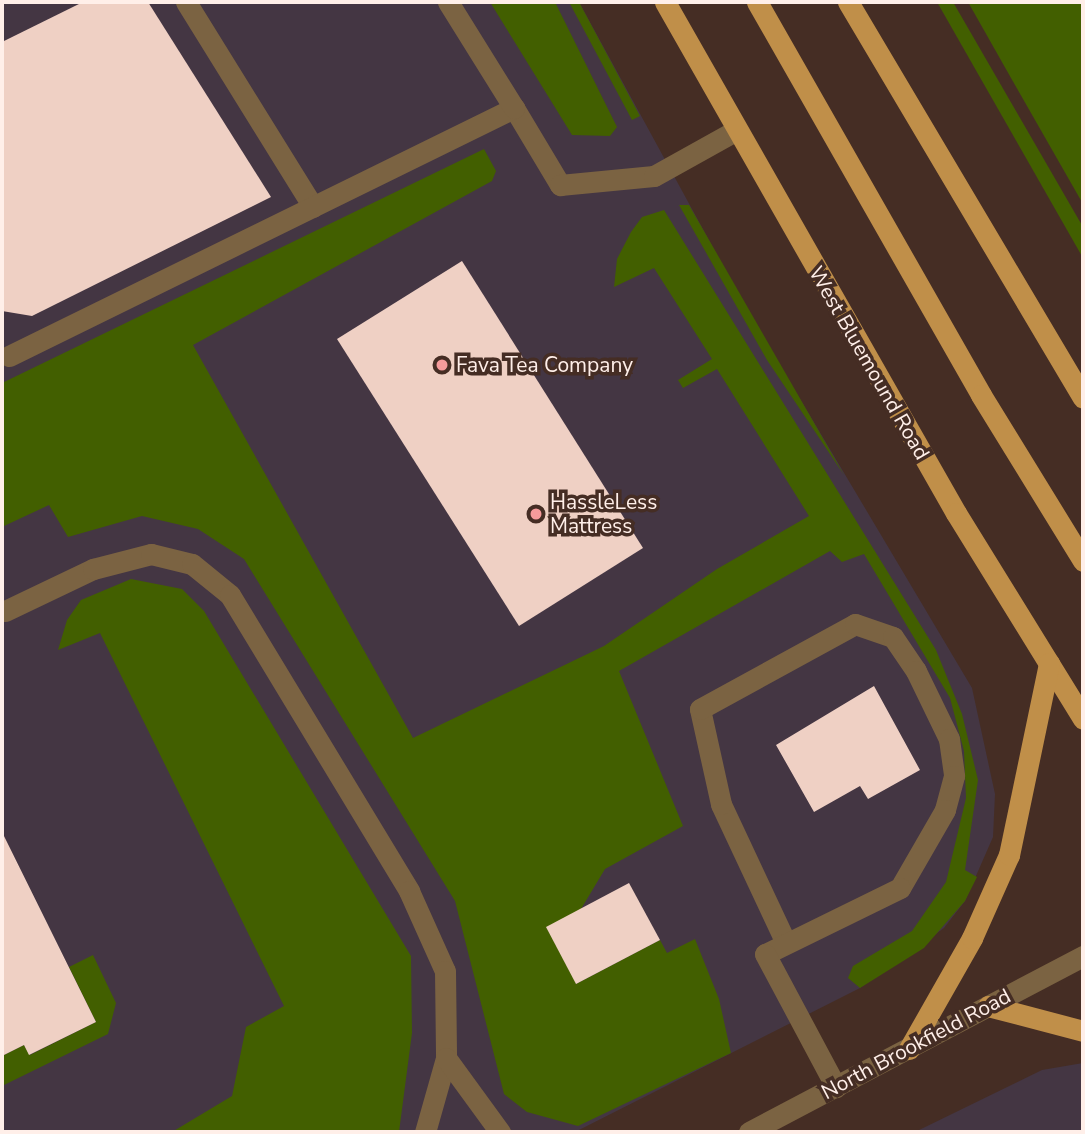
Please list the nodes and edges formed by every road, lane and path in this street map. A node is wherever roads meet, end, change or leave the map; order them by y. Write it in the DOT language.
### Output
graph roads {
  1 [pos="186,2"];
  2 [pos="448,2"];
  3 [pos="665,2"];
  4 [pos="757,2"];
  5 [pos="848,2"];
  6 [pos="514,108"];
  7 [pos="735,131"];
  8 [pos="313,207"];
  9 [pos="9,356"];
  10 [pos="1083,397"];
  11 [pos="1083,561"];
  12 [pos="5,611"];
  13 [pos="1049,663"];
  14 [pos="1083,719"];
  15 [pos="786,943"];
  16 [pos="1083,956"];
  17 [pos="988,1006"];
  18 [pos="1083,1031"];
  19 [pos="909,1049"];
  20 [pos="446,1058"];
  21 [pos="836,1087"];
  22 [pos="425,1132"];
  23 [pos="500,1132"];
  24 [pos="749,1132"];
  1 -- 8 [label="street"];
  2 -- 6 [label="street"];
  3 -- 7 [label="main road, West Bluemound Road"];
  4 -- 11 [label="main road"];
  5 -- 10 [label="main road"];
  6 -- 7 [label="street"];
  6 -- 8 [label="street"];
  7 -- 13 [label="main road, West Bluemound Road"];
  8 -- 9 [label="street"];
  12 -- 20 [label="street"];
  13 -- 14 [label="main road, West Bluemound Road"];
  13 -- 19 [label="main road"];
  15 -- 15 [label="street"];
  15 -- 21 [label="street"];
  16 -- 17 [label="street, North Brookfield Road"];
  17 -- 18 [label="main road"];
  17 -- 19 [label="street, North Brookfield Road"];
  19 -- 21 [label="street, North Brookfield Road"];
  20 -- 22 [label="street"];
  20 -- 23 [label="street"];
  21 -- 24 [label="street, North Brookfield Road"];
}
